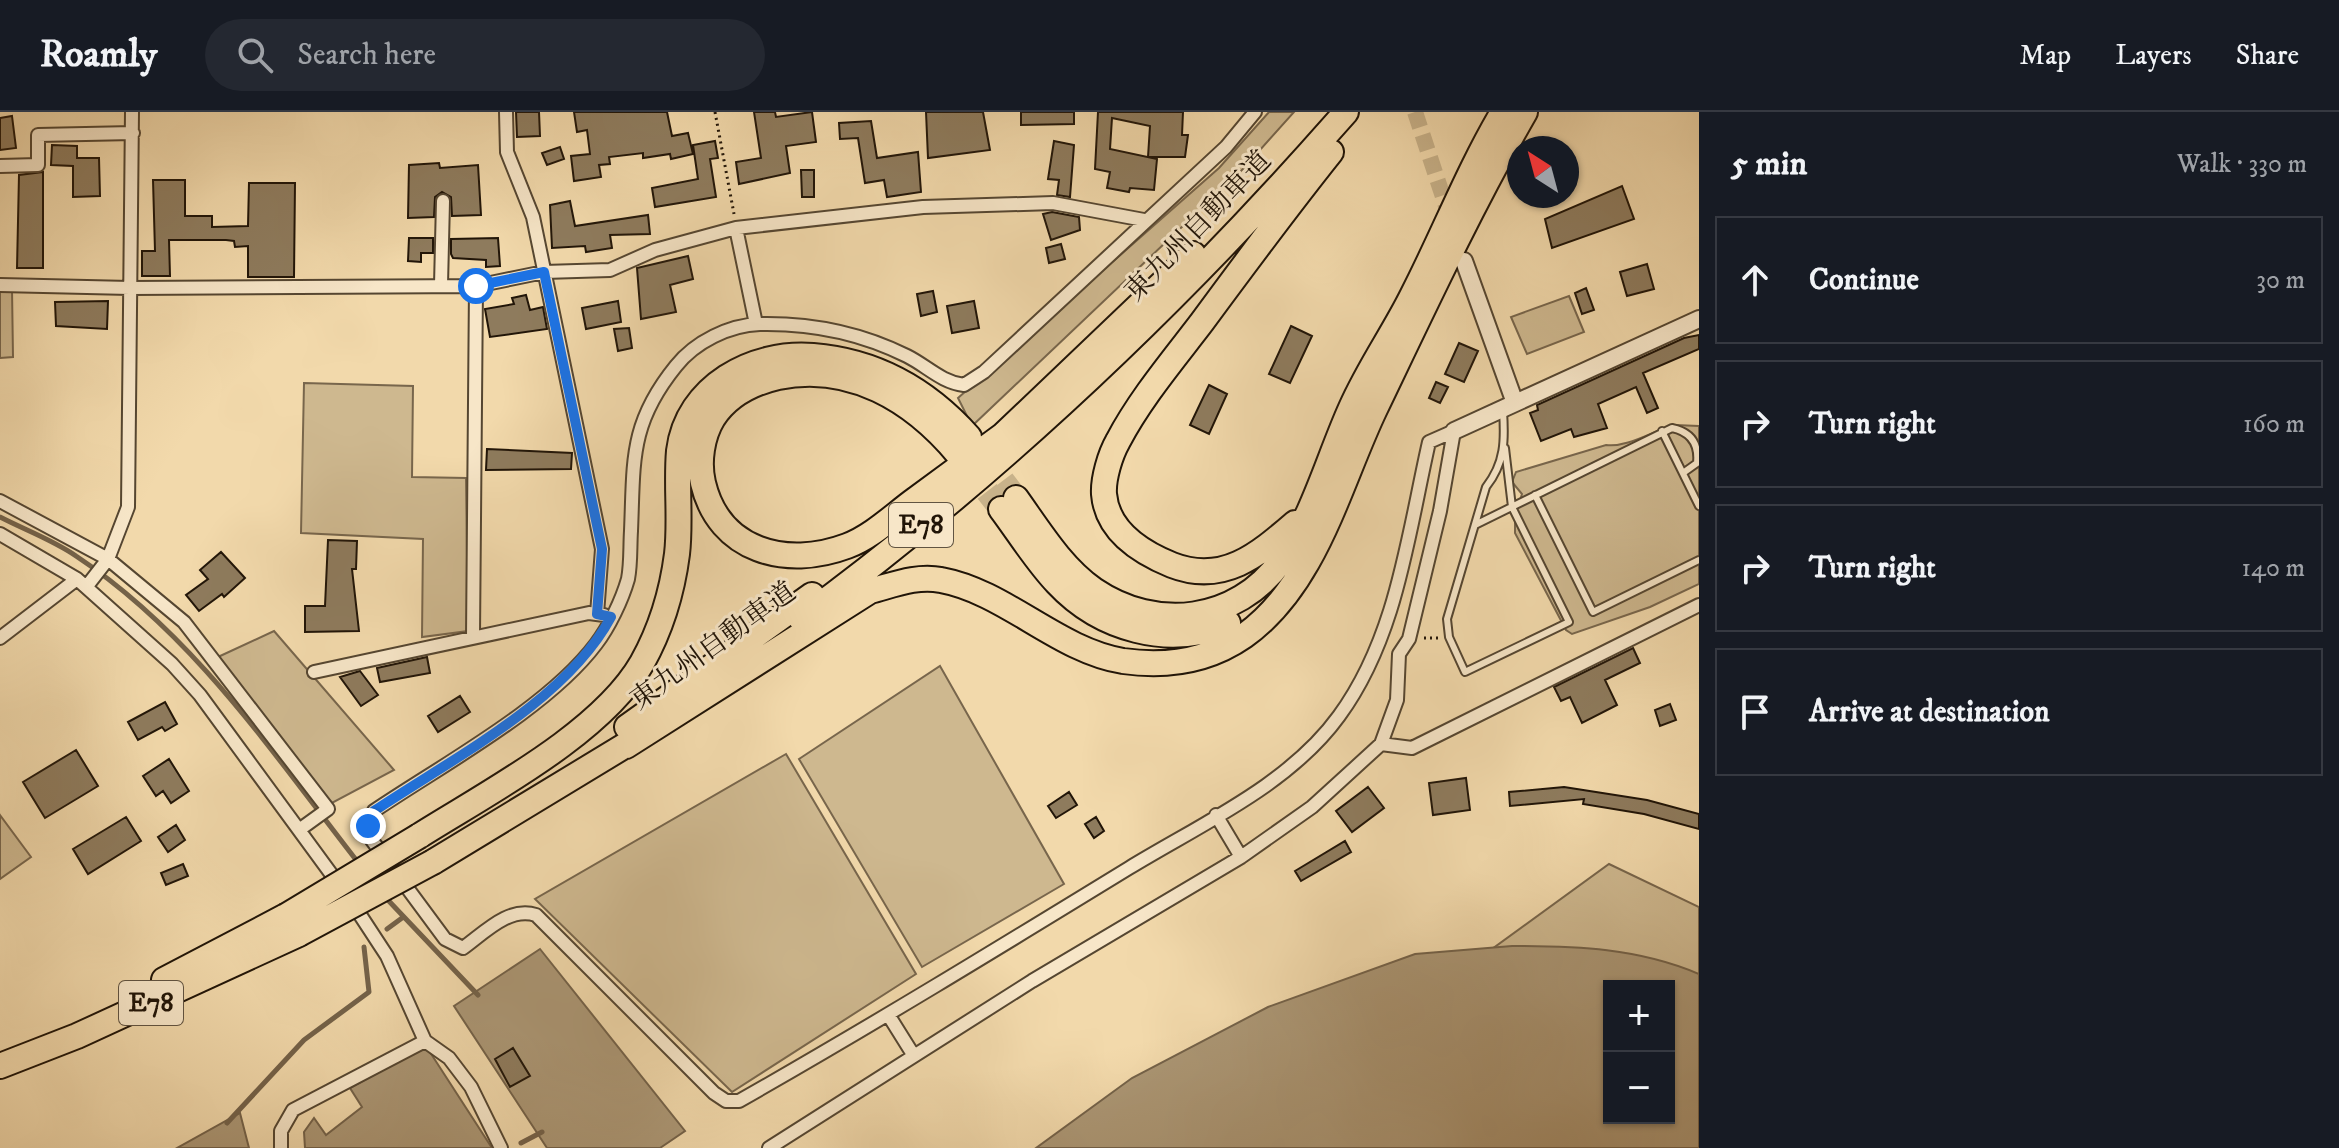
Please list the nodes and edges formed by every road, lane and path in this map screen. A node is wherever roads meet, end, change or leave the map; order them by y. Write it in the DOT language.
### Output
graph roads {
  1 [pos="132,112"];
  2 [pos="506,112"];
  3 [pos="715,112"];
  4 [pos="1255,112"];
  5 [pos="1327,112"];
  6 [pos="1346,112"];
  7 [pos="1362,112"];
  8 [pos="1503,112"];
  9 [pos="1525,112"];
  10 [pos="133,133"];
  11 [pos="0,166"];
  12 [pos="443,201"];
  13 [pos="1144,220"];
  14 [pos="736,228"];
  15 [pos="1464,261"];
  16 [pos="544,272"];
  17 [pos="0,285"];
  18 [pos="441,285"];
  19 [pos="476,286"];
  20 [pos="130,288"];
  21 [pos="1699,319"];
  22 [pos="756,324"];
  23 [pos="1509,407"];
  24 [pos="1010,430"];
  25 [pos="1454,431"];
  26 [pos="1662,431"];
  27 [pos="1505,448"];
  28 [pos="1683,473"];
  29 [pos="1535,495"];
  30 [pos="0,501"];
  31 [pos="1699,506"];
  32 [pos="1512,507"];
  33 [pos="1311,510"];
  34 [pos="1475,525"];
  35 [pos="0,534"];
  36 [pos="108,559"];
  37 [pos="1699,560"];
  38 [pos="82,582"];
  39 [pos="1699,605"];
  40 [pos="1268,611"];
  41 [pos="597,614"];
  42 [pos="611,617"];
  43 [pos="473,636"];
  44 [pos="0,638"];
  45 [pos="314,672"];
  46 [pos="1381,744"];
  47 [pos="626,746"];
  48 [pos="1216,815"];
  49 [pos="299,830"];
  50 [pos="426,849"];
  51 [pos="1241,857"];
  52 [pos="291,924"];
  53 [pos="889,1016"];
  54 [pos="425,1041"];
  55 [pos="0,1051"];
  56 [pos="914,1056"];
  57 [pos="0,1066"];
  58 [pos="281,1148"];
  59 [pos="501,1148"];
  60 [pos="769,1148"];
  1 -- 10 [label="street"];
  2 -- 16 [label="street"];
  3 -- 14 [label="path"];
  4 -- 13 [label="street"];
  5 -- 24 [label="highway, 東九州自動車道 / E78"];
  6 -- 47 [label="highway, 東九州自動車道 / E78"];
  7 -- 33 [label="highway"];
  8 -- 33 [label="highway"];
  9 -- 40 [label="highway"];
  10 -- 11 [label="street"];
  10 -- 20 [label="street"];
  12 -- 18 [label="street"];
  13 -- 14 [label="street"];
  13 -- 22 [label="street"];
  14 -- 16 [label="street"];
  14 -- 22 [label="street"];
  15 -- 23 [label="street"];
  16 -- 19 [label="street"];
  16 -- 41 [label="street"];
  17 -- 20 [label="street"];
  18 -- 19 [label="street"];
  18 -- 20 [label="street"];
  19 -- 43 [label="street"];
  20 -- 36 [label="street"];
  21 -- 23 [label="street"];
  22 -- 42 [label="street"];
  23 -- 25 [label="street"];
  23 -- 27 [label="lane"];
  24 -- 50 [label="highway, 東九州自動車道 / E78"];
  24 -- 50 [label="highway"];
  25 -- 46 [label="street"];
  25 -- 48 [label="street"];
  26 -- 28 [label="lane"];
  26 -- 28 [label="lane"];
  26 -- 29 [label="lane"];
  27 -- 32 [label="lane"];
  27 -- 34 [label="lane"];
  28 -- 31 [label="lane"];
  29 -- 32 [label="lane"];
  29 -- 37 [label="lane"];
  30 -- 36 [label="street"];
  32 -- 34 [label="lane"];
  32 -- 34 [label="lane"];
  33 -- 40 [label="highway"];
  35 -- 38 [label="street"];
  36 -- 38 [label="street"];
  36 -- 49 [label="street"];
  38 -- 44 [label="street"];
  38 -- 49 [label="street"];
  39 -- 46 [label="street"];
  40 -- 47 [label="highway"];
  41 -- 42 [label="street"];
  41 -- 43 [label="street"];
  42 -- 53 [label="street"];
  43 -- 45 [label="street"];
  46 -- 51 [label="street"];
  47 -- 50 [label="highway, 東九州自動車道 / E78"];
  48 -- 51 [label="street"];
  48 -- 53 [label="street"];
  49 -- 54 [label="street"];
  50 -- 52 [label="highway, 東九州自動車道 / E78"];
  51 -- 56 [label="street"];
  52 -- 55 [label="highway, 東九州自動車道 / E78"];
  52 -- 57 [label="highway, 東九州自動車道 / E78"];
  53 -- 56 [label="street"];
  54 -- 58 [label="street"];
  54 -- 59 [label="street"];
  56 -- 60 [label="street"];
}
